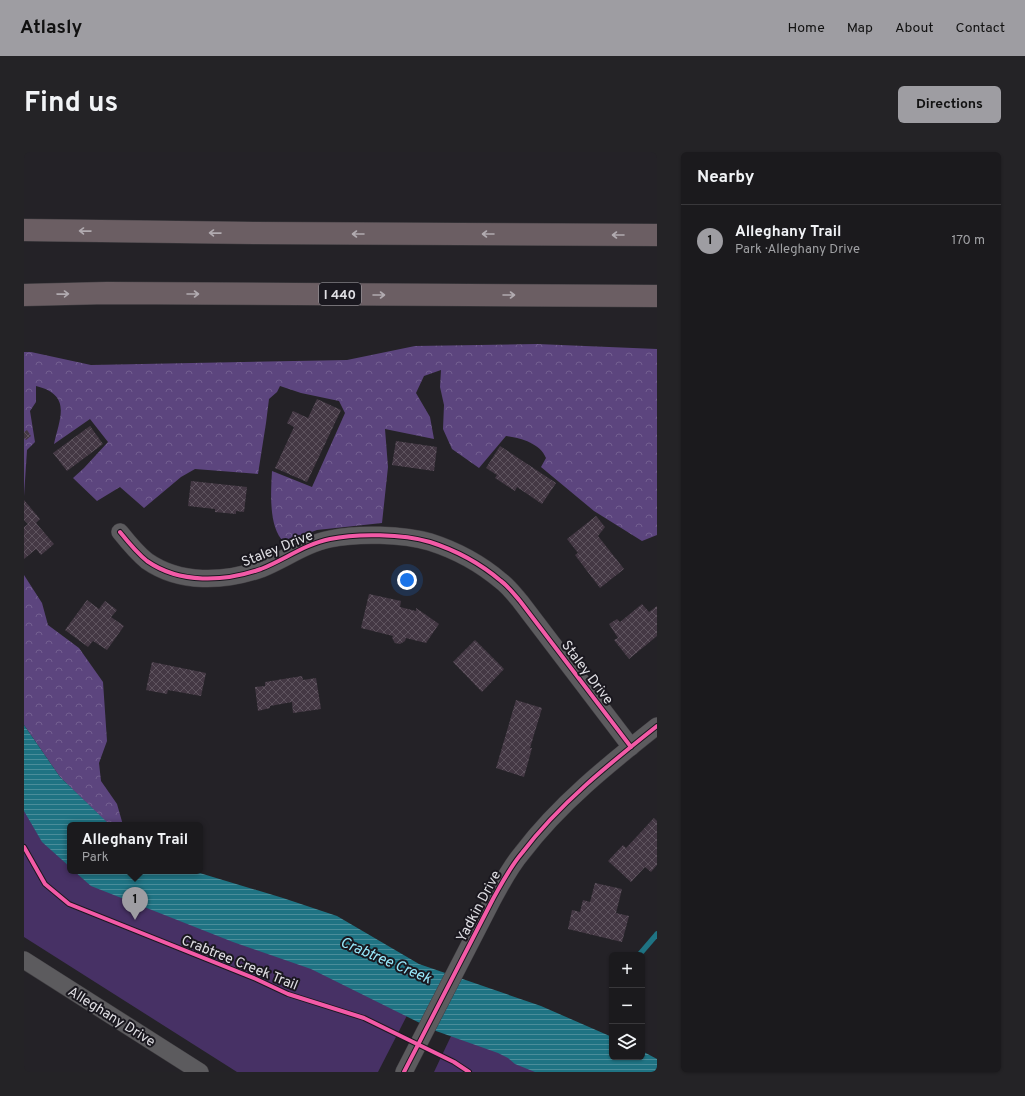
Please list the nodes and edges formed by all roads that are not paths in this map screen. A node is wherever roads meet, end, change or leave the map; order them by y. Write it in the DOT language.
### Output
graph roads {
  1 [pos="24,230"];
  2 [pos="657,235"];
  3 [pos="24,295"];
  4 [pos="657,296"];
  5 [pos="120,532"];
  6 [pos="657,726"];
  7 [pos="631,747"];
  8 [pos="24,960"];
  9 [pos="405,1070"];
  10 [pos="200,1072"];
  2 -- 1 [label="highway, one-way"];
  3 -- 4 [label="highway, I 440, one-way"];
  5 -- 7 [label="street, Staley Drive"];
  6 -- 7 [label="street, Yadkin Drive"];
  7 -- 9 [label="street, Yadkin Drive"];
  8 -- 10 [label="street, Alleghany Drive"];
}
